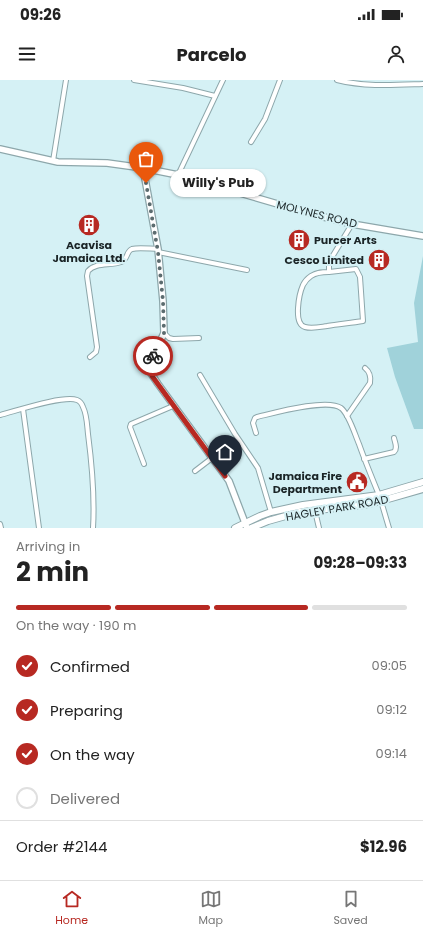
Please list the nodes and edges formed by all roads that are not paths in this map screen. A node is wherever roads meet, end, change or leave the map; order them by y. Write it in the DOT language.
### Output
graph roads {
  1 [pos="66,80"];
  2 [pos="134,80"];
  3 [pos="222,80"];
  4 [pos="280,80"];
  5 [pos="337,80"];
  6 [pos="423,84"];
  7 [pos="215,96"];
  8 [pos="251,142"];
  9 [pos="0,149"];
  10 [pos="53,161"];
  11 [pos="143,168"];
  12 [pos="178,175"];
  13 [pos="352,224"];
  14 [pos="423,236"];
  15 [pos="158,250"];
  16 [pos="247,270"];
  17 [pos="329,272"];
  18 [pos="164,333"];
  19 [pos="199,338"];
  20 [pos="90,357"];
  21 [pos="364,368"];
  22 [pos="200,375"];
  23 [pos="173,406"];
  24 [pos="23,409"];
  25 [pos="0,415"];
  26 [pos="347,416"];
  27 [pos="256,433"];
  28 [pos="394,438"];
  29 [pos="212,458"];
  30 [pos="364,459"];
  31 [pos="144,464"];
  32 [pos="195,471"];
  33 [pos="423,482"];
  34 [pos="423,489"];
  35 [pos="380,498"];
  36 [pos="315,511"];
  37 [pos="271,512"];
  38 [pos="246,526"];
  39 [pos="39,528"];
  40 [pos="93,528"];
  41 [pos="235,528"];
  42 [pos="251,528"];
  43 [pos="318,528"];
  44 [pos="389,528"];
  1 -- 10 [label="street"];
  2 -- 7 [label="street"];
  3 -- 7 [label="street"];
  4 -- 8 [label="street"];
  5 -- 6 [label="street"];
  7 -- 12 [label="street"];
  9 -- 10 [label="main road, MOLYNES ROAD"];
  10 -- 11 [label="main road, MOLYNES ROAD"];
  11 -- 12 [label="main road, MOLYNES ROAD"];
  11 -- 15 [label="main road"];
  12 -- 13 [label="main road, MOLYNES ROAD"];
  13 -- 14 [label="main road, MOLYNES ROAD"];
  13 -- 17 [label="street"];
  15 -- 16 [label="street"];
  15 -- 18 [label="main road"];
  15 -- 20 [label="street"];
  17 -- 17 [label="street"];
  18 -- 19 [label="street"];
  18 -- 23 [label="main road"];
  21 -- 26 [label="street"];
  22 -- 37 [label="street"];
  23 -- 29 [label="main road"];
  23 -- 31 [label="street"];
  24 -- 25 [label="street"];
  24 -- 39 [label="street"];
  24 -- 40 [label="street"];
  26 -- 27 [label="street"];
  26 -- 30 [label="street"];
  28 -- 30 [label="street"];
  29 -- 32 [label="street"];
  29 -- 38 [label="main road"];
  30 -- 35 [label="street"];
  33 -- 35 [label="main road, HAGLEY PARK ROAD"];
  34 -- 35 [label="main road, HAGLEY PARK ROAD"];
  35 -- 36 [label="main road, HAGLEY PARK ROAD"];
  35 -- 37 [label="main road, HAGLEY PARK ROAD"];
  35 -- 44 [label="street"];
  36 -- 42 [label="main road, HAGLEY PARK ROAD"];
  36 -- 43 [label="street"];
  37 -- 38 [label="main road, HAGLEY PARK ROAD"];
  38 -- 41 [label="main road, HAGLEY PARK ROAD"];
}
